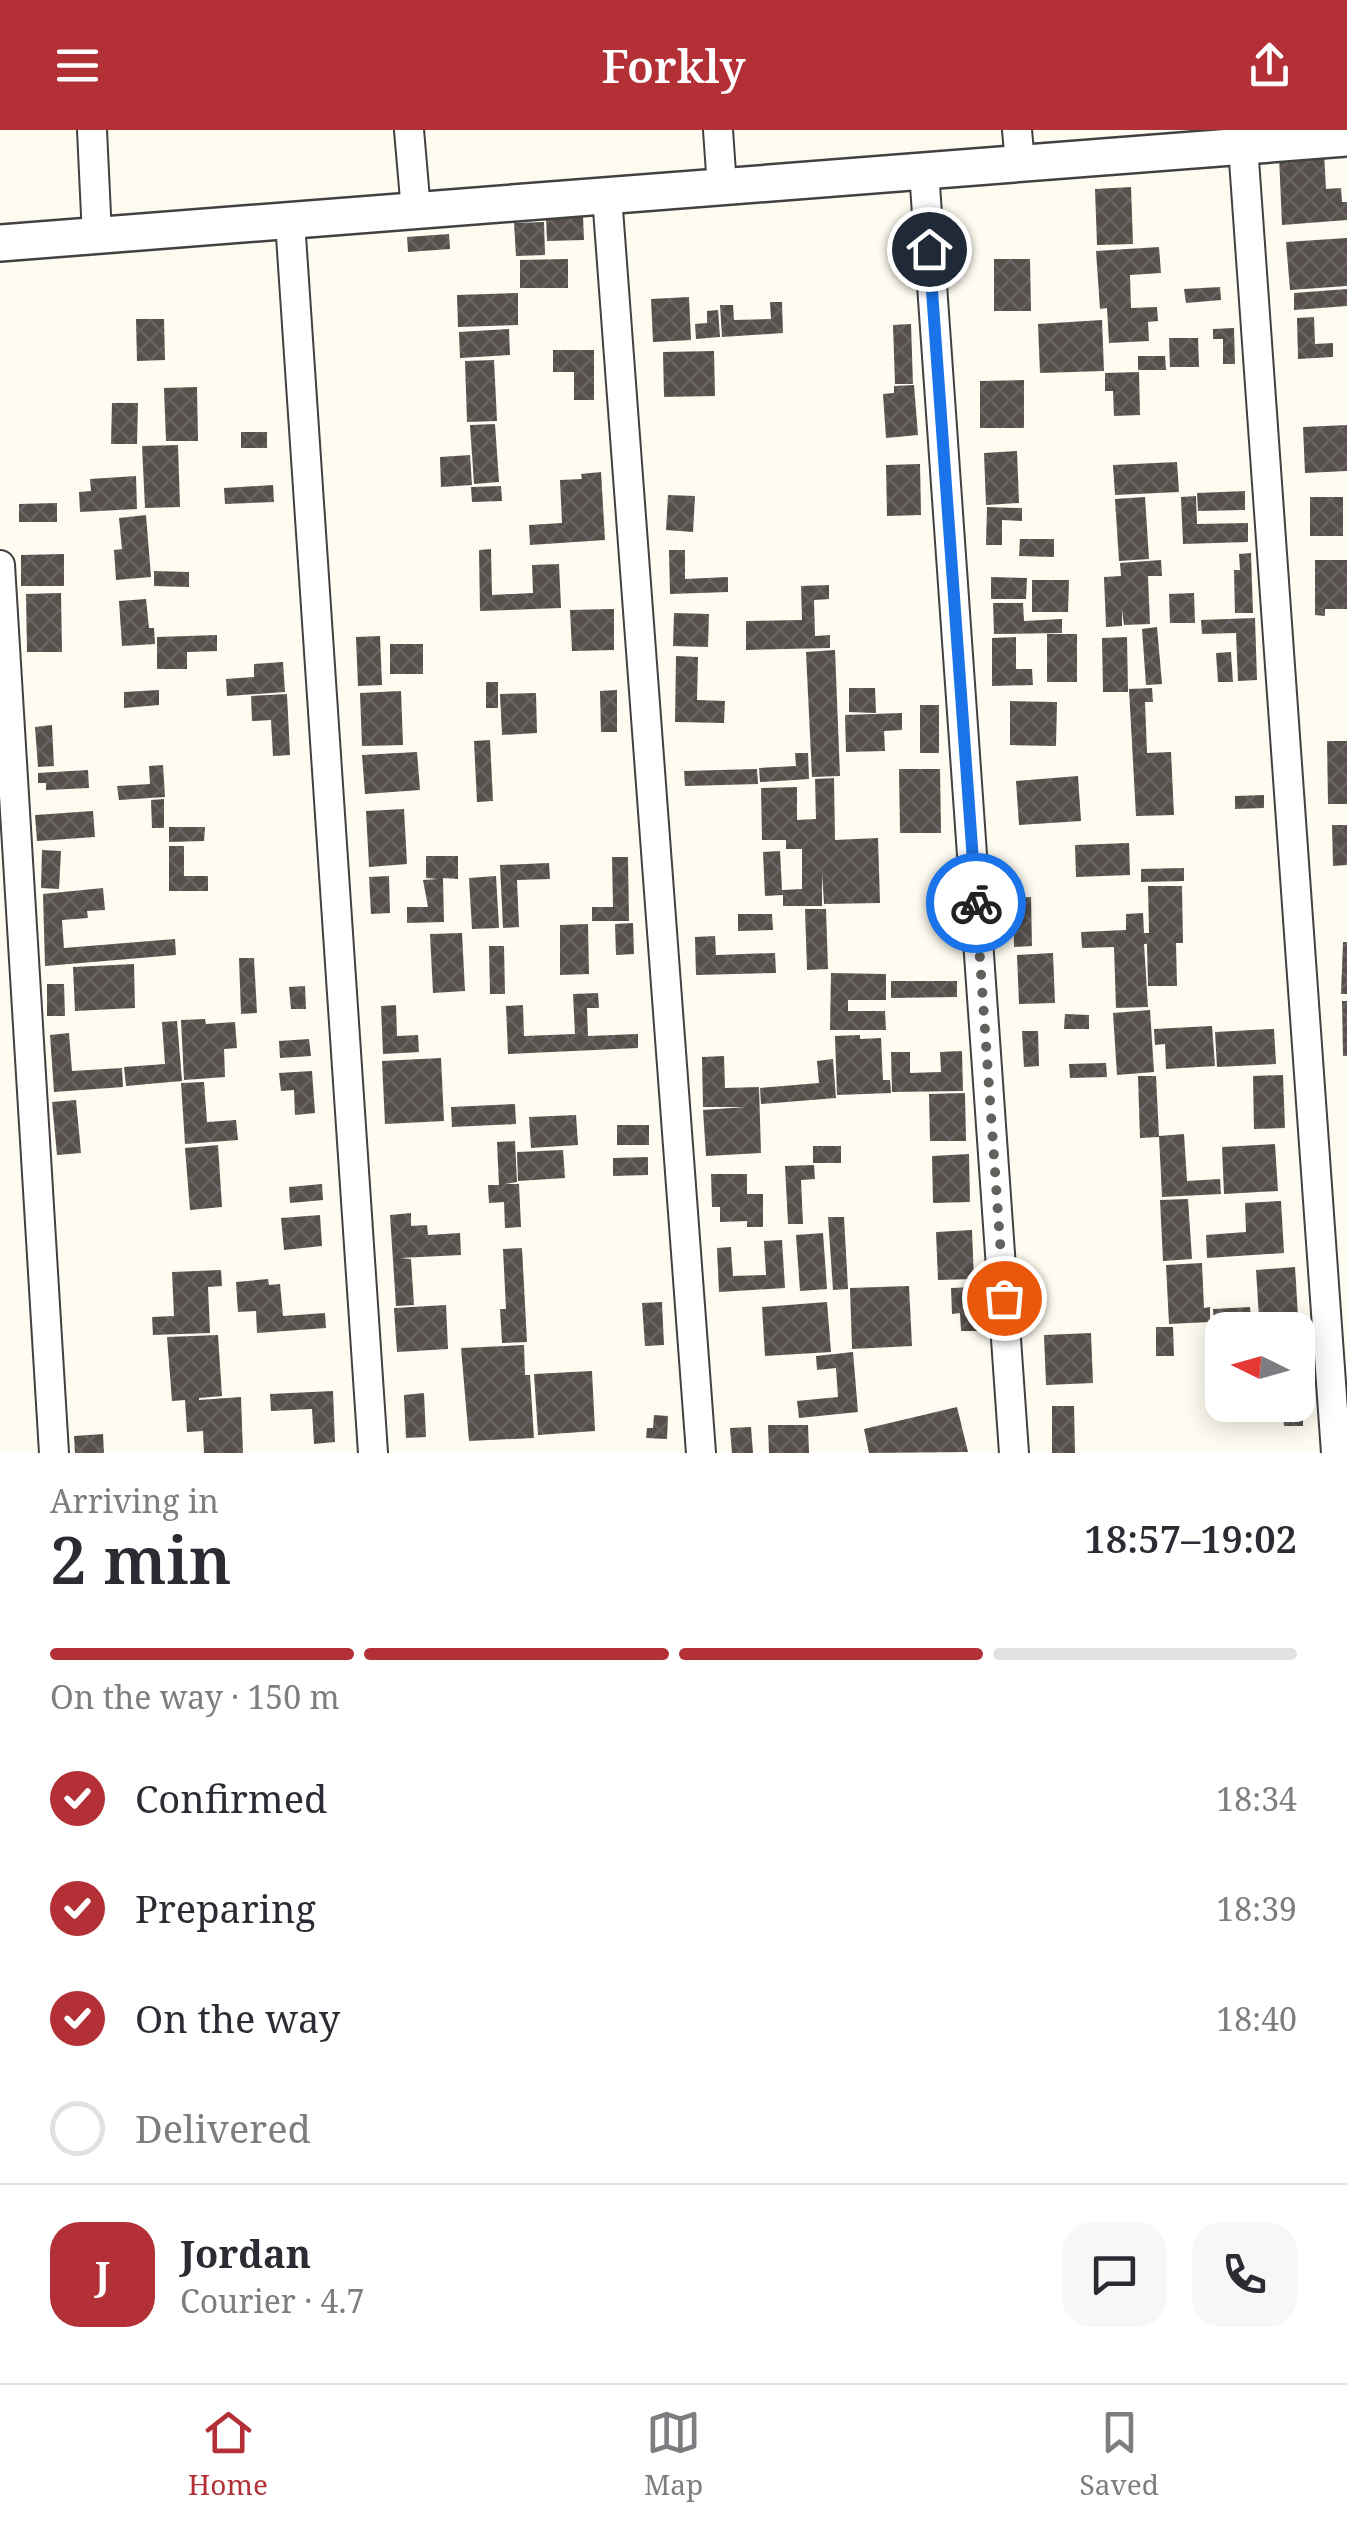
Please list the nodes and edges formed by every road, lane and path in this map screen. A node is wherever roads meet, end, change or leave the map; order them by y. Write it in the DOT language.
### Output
graph roads {
  1 [pos="92,130"];
  2 [pos="409,130"];
  3 [pos="718,130"];
  4 [pos="1338,135"];
  5 [pos="1243,146"];
  6 [pos="1018,147"];
  7 [pos="924,171"];
  8 [pos="722,187"];
  9 [pos="607,196"];
  10 [pos="416,211"];
  11 [pos="290,220"];
  12 [pos="97,236"];
  13 [pos="0,243"];
  14 [pos="0,565"];
  15 [pos="54,1453"];
  16 [pos="373,1453"];
  17 [pos="701,1453"];
  18 [pos="1014,1453"];
  19 [pos="1336,1453"];
  1 -- 12 [label="street"];
  2 -- 10 [label="street"];
  3 -- 8 [label="street"];
  4 -- 5 [label="street"];
  5 -- 6 [label="street"];
  5 -- 19 [label="street"];
  6 -- 7 [label="street"];
  7 -- 8 [label="street"];
  7 -- 18 [label="street"];
  8 -- 9 [label="street"];
  9 -- 10 [label="street"];
  9 -- 17 [label="street"];
  10 -- 11 [label="street"];
  11 -- 12 [label="street"];
  11 -- 16 [label="street"];
  12 -- 13 [label="street"];
  14 -- 15 [label="street"];
}
